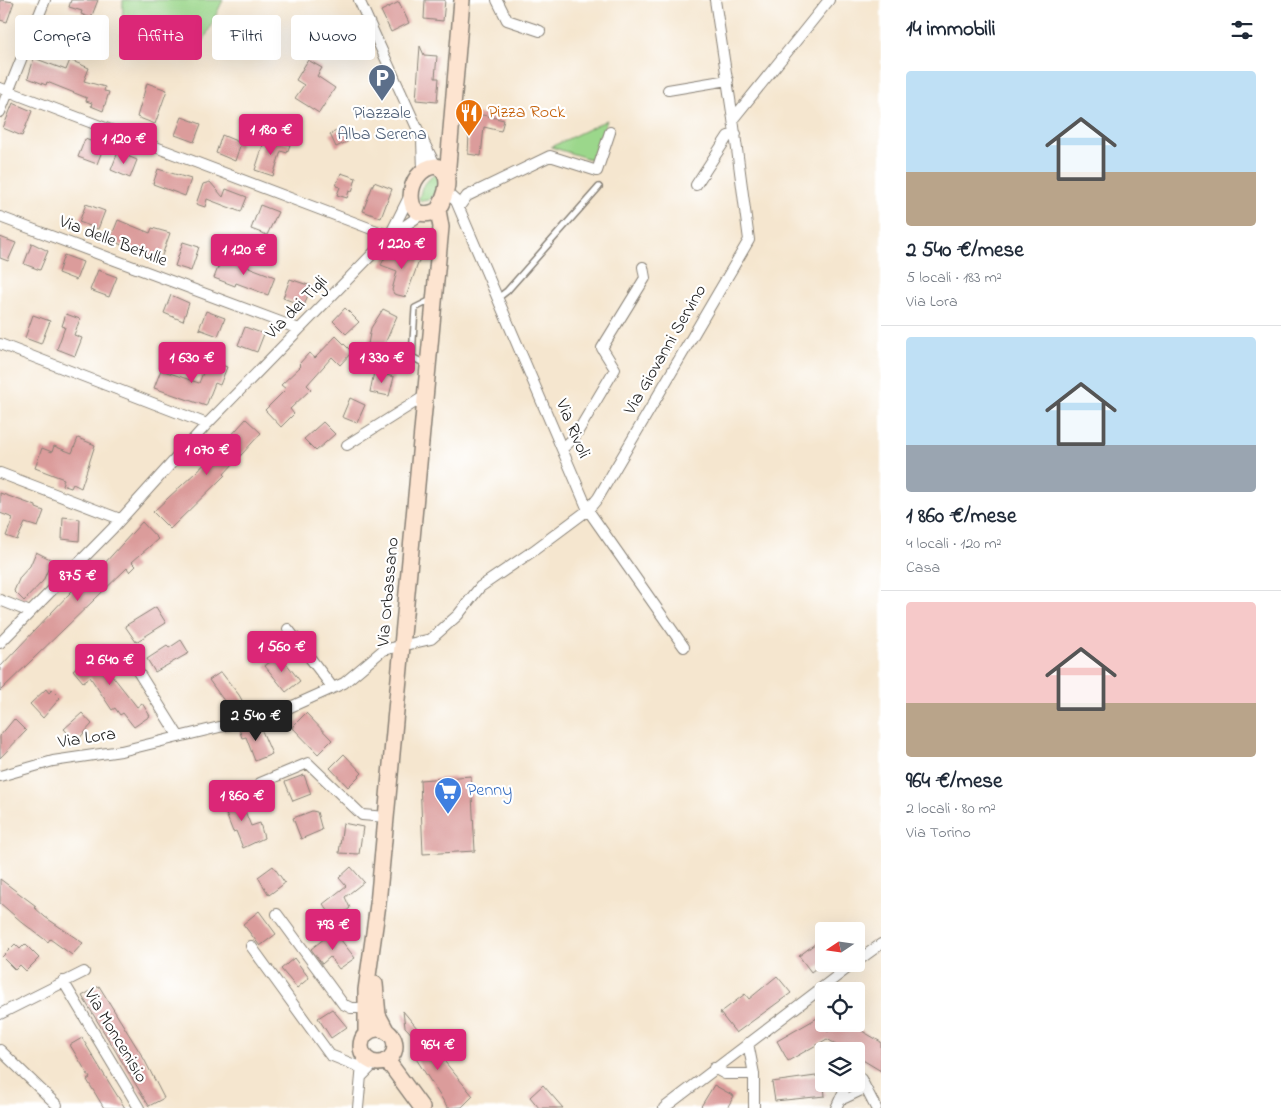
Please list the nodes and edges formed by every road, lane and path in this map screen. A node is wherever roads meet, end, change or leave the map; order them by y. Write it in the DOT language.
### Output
graph roads {
  1 [pos="45,0"];
  2 [pos="359,0"];
  3 [pos="462,0"];
  4 [pos="497,0"];
  5 [pos="715,0"];
  6 [pos="829,0"];
  7 [pos="540,31"];
  8 [pos="728,80"];
  9 [pos="5,90"];
  10 [pos="668,90"];
  11 [pos="0,112"];
  12 [pos="734,119"];
  13 [pos="451,120"];
  14 [pos="610,132"];
  15 [pos="736,134"];
  16 [pos="430,168"];
  17 [pos="447,185"];
  18 [pos="696,185"];
  19 [pos="599,187"];
  20 [pos="410,195"];
  21 [pos="459,207"];
  22 [pos="429,212"];
  23 [pos="0,217"];
  24 [pos="390,236"];
  25 [pos="644,267"];
  26 [pos="498,298"];
  27 [pos="299,330"];
  28 [pos="0,344"];
  29 [pos="425,396"];
  30 [pos="207,424"];
  31 [pos="347,445"];
  32 [pos="563,448"];
  33 [pos="0,474"];
  34 [pos="588,510"];
  35 [pos="120,520"];
  36 [pos="0,600"];
  37 [pos="30,612"];
  38 [pos="288,629"];
  39 [pos="0,643"];
  40 [pos="402,646"];
  41 [pos="684,647"];
  42 [pos="132,662"];
  43 [pos="333,688"];
  44 [pos="179,737"];
  45 [pos="0,776"];
  46 [pos="260,782"];
  47 [pos="386,817"];
  48 [pos="277,914"];
  49 [pos="881,944"];
  50 [pos="250,946"];
  51 [pos="374,946"];
  52 [pos="865,956"];
  53 [pos="84,972"];
  54 [pos="843,972"];
  55 [pos="63,981"];
  56 [pos="366,1008"];
  57 [pos="0,1014"];
  58 [pos="386,1032"];
  59 [pos="366,1034"];
  60 [pos="748,1043"];
  61 [pos="0,1050"];
  62 [pos="373,1062"];
  63 [pos="714,1068"];
  64 [pos="754,1074"];
  65 [pos="866,1089"];
  66 [pos="844,1092"];
  67 [pos="841,1098"];
  68 [pos="418,1102"];
  69 [pos="57,1105"];
  70 [pos="139,1108"];
  71 [pos="358,1108"];
  72 [pos="664,1108"];
  73 [pos="754,1108"];
  74 [pos="836,1108"];
  75 [pos="876,1108"];
  1 -- 9 [label="street"];
  2 -- 16 [label="street"];
  3 -- 13 [label="main road"];
  4 -- 7 [label="street"];
  5 -- 8 [label="street, Via Giovanni Servino"];
  6 -- 12 [label="street"];
  8 -- 10 [label="street"];
  8 -- 12 [label="street, Via Giovanni Servino"];
  9 -- 11 [label="street"];
  9 -- 24 [label="street"];
  12 -- 15 [label="street, Via Giovanni Servino"];
  13 -- 16 [label="main road"];
  13 -- 17 [label="main road"];
  14 -- 21 [label="street"];
  15 -- 18 [label="street"];
  15 -- 34 [label="street, Via Giovanni Servino"];
  16 -- 17 [label="main road"];
  16 -- 20 [label="main road"];
  17 -- 21 [label="street, Via Rivoli"];
  17 -- 22 [label="main road"];
  19 -- 26 [label="lane"];
  20 -- 22 [label="main road, Via Orbassano"];
  20 -- 24 [label="street, Via dei Tigli"];
  21 -- 22 [label="street"];
  21 -- 26 [label="street, Via Rivoli"];
  22 -- 24 [label="street, Via dei Tigli"];
  22 -- 29 [label="main road, Via Orbassano"];
  23 -- 27 [label="street, Via delle Betulle"];
  24 -- 27 [label="street, Via dei Tigli"];
  25 -- 32 [label="street"];
  26 -- 32 [label="street, Via Rivoli"];
  27 -- 30 [label="street, Via dei Tigli"];
  28 -- 30 [label="street"];
  29 -- 31 [label="street"];
  29 -- 40 [label="main road, Via Orbassano"];
  30 -- 35 [label="street, Via dei Tigli"];
  32 -- 34 [label="street, Via Rivoli"];
  33 -- 35 [label="street"];
  34 -- 40 [label="street, Via Giovanni Servino"];
  34 -- 41 [label="street, Via Rivoli"];
  35 -- 37 [label="street, Via dei Tigli"];
  36 -- 37 [label="street"];
  37 -- 39 [label="street, Via dei Tigli"];
  38 -- 43 [label="street"];
  40 -- 43 [label="street, Via Lora"];
  40 -- 47 [label="main road, Via Orbassano"];
  42 -- 44 [label="street"];
  43 -- 44 [label="street, Via Lora"];
  44 -- 45 [label="street, Via Lora"];
  46 -- 47 [label="street"];
  47 -- 51 [label="main road, Via Orbassano"];
  48 -- 56 [label="street"];
  49 -- 52 [label="street"];
  50 -- 62 [label="street"];
  51 -- 56 [label="main road, Via Orbassano"];
  51 -- 58 [label="main road, Via Orbassano"];
  53 -- 55 [label="street, Via Moncenisio"];
  54 -- 60 [label="street"];
  55 -- 57 [label="street, Via Moncenisio"];
  55 -- 70 [label="street, Via Moncenisio"];
  56 -- 59 [label="main road, Via Orbassano"];
  58 -- 59 [label="main road"];
  58 -- 62 [label="main road, Via Orbassano"];
  59 -- 62 [label="main road, Via Orbassano"];
  60 -- 63 [label="street"];
  60 -- 64 [label="street"];
  61 -- 69 [label="street"];
  62 -- 68 [label="main road"];
  62 -- 71 [label="street"];
  63 -- 64 [label="street"];
  63 -- 72 [label="street"];
  64 -- 73 [label="street"];
  65 -- 67 [label="street"];
  65 -- 75 [label="street"];
  66 -- 67 [label="street"];
  67 -- 74 [label="street"];
}
